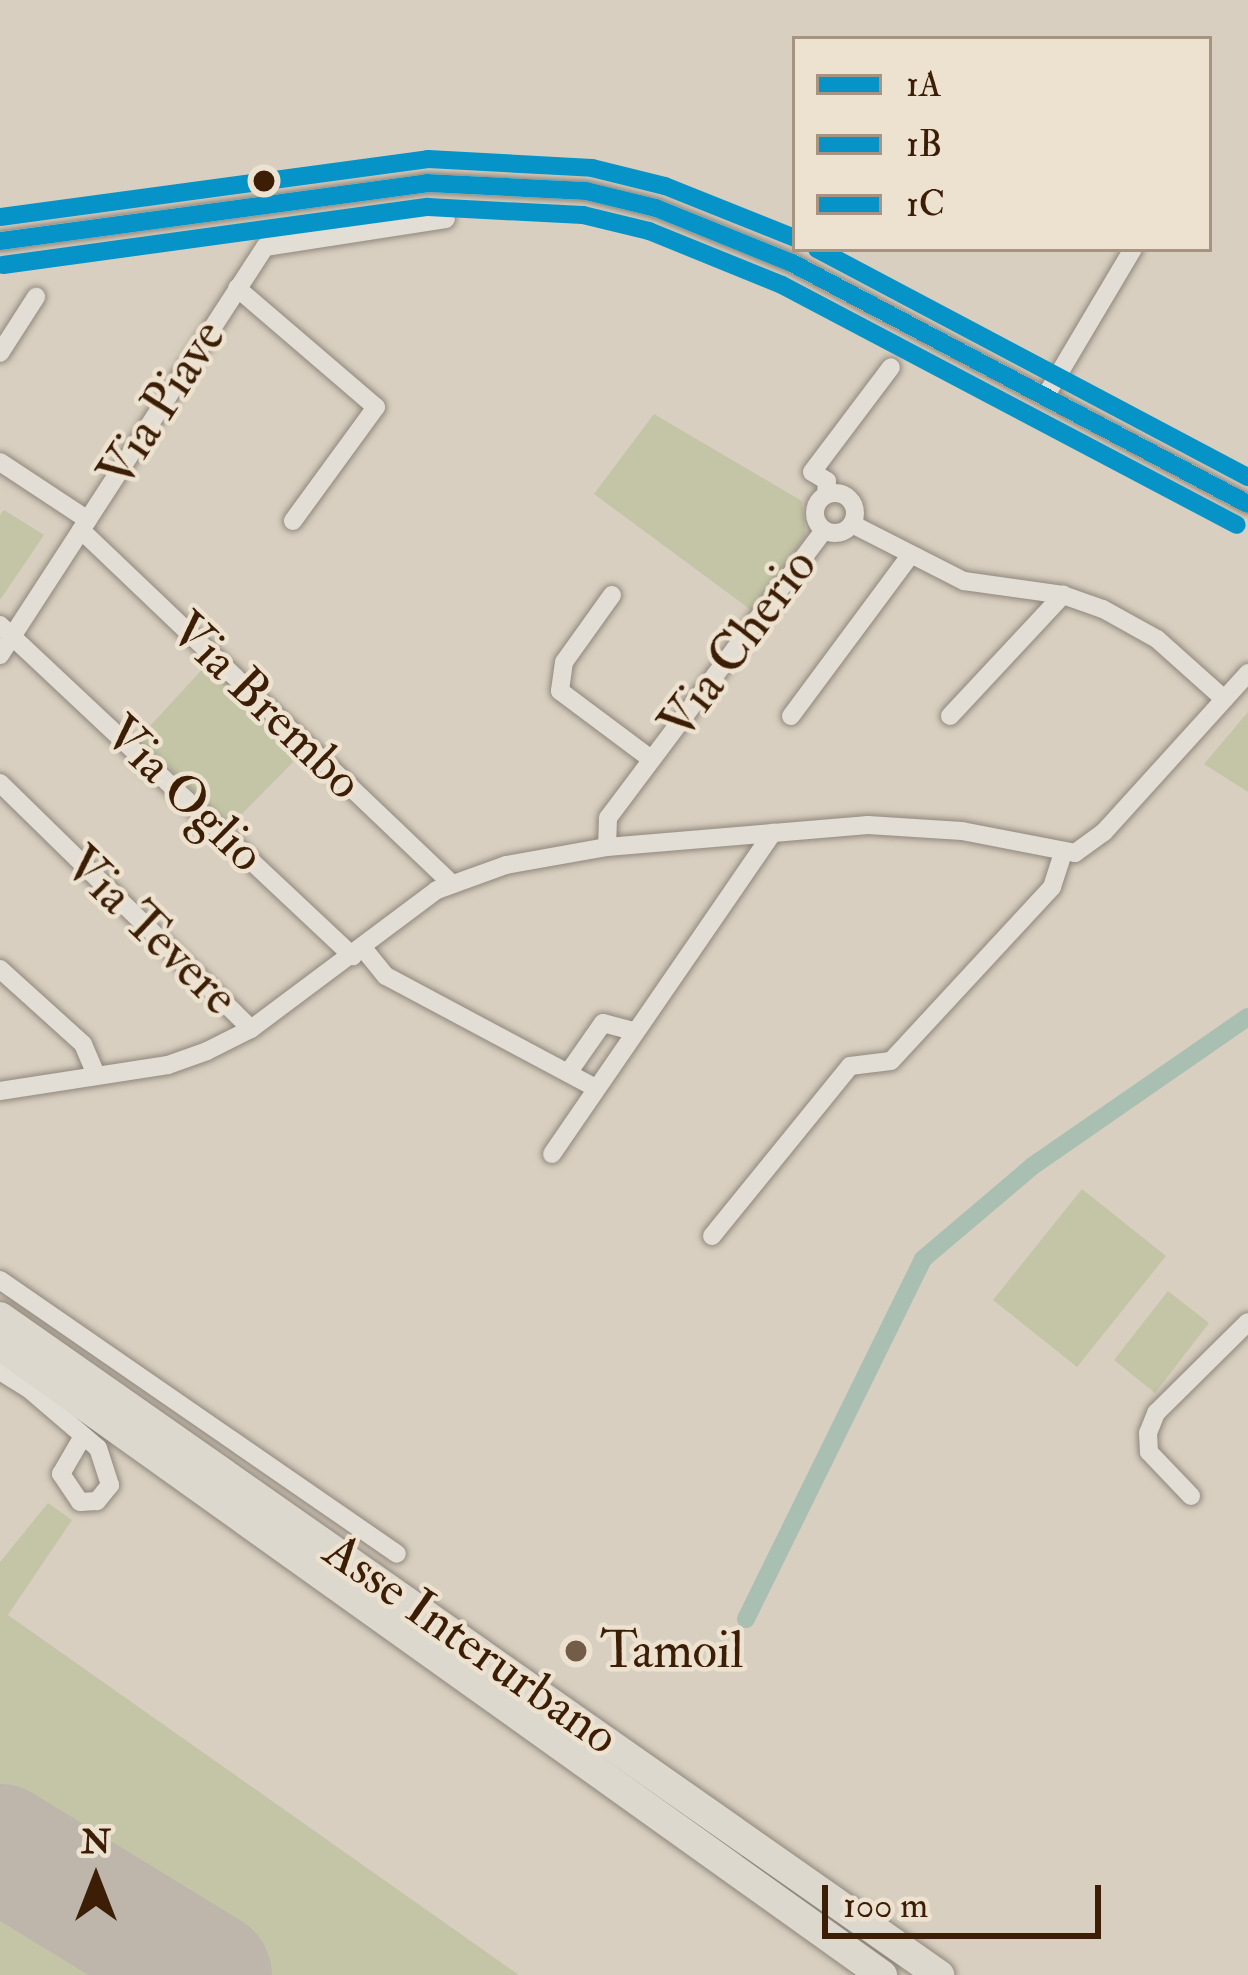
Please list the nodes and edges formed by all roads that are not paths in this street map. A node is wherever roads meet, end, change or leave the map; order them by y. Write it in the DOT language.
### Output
graph roads {
  1 [pos="446,219"];
  2 [pos="0,241"];
  3 [pos="1131,252"];
  4 [pos="237,288"];
  5 [pos="36,297"];
  6 [pos="0,352"];
  7 [pos="891,367"];
  8 [pos="1045,397"];
  9 [pos="0,462"];
  10 [pos="826,495"];
  11 [pos="1248,504"];
  12 [pos="293,520"];
  13 [pos="851,524"];
  14 [pos="84,525"];
  15 [pos="824,530"];
  16 [pos="910,556"];
  17 [pos="612,595"];
  18 [pos="1063,595"];
  19 [pos="7,630"];
  20 [pos="0,655"];
  21 [pos="1248,673"];
  22 [pos="1224,699"];
  23 [pos="791,716"];
  24 [pos="950,716"];
  25 [pos="651,759"];
  26 [pos="0,783"];
  27 [pos="773,833"];
  28 [pos="608,848"];
  29 [pos="1063,856"];
  30 [pos="451,883"];
  31 [pos="358,952"];
  32 [pos="0,969"];
  33 [pos="251,1029"];
  34 [pos="633,1031"];
  35 [pos="568,1073"];
  36 [pos="96,1074"];
  37 [pos="596,1088"];
  38 [pos="0,1091"];
  39 [pos="552,1154"];
  40 [pos="712,1236"];
  41 [pos="0,1280"];
  42 [pos="0,1317"];
  43 [pos="1248,1322"];
  44 [pos="0,1345"];
  45 [pos="0,1371"];
  46 [pos="83,1436"];
  47 [pos="1191,1496"];
  48 [pos="397,1554"];
  49 [pos="882,1975"];
  50 [pos="939,1975"];
  1 -- 4 [label="street, Via Piave"];
  2 -- 8 [label="street"];
  3 -- 8 [label="street"];
  4 -- 12 [label="street, Via Piave"];
  4 -- 14 [label="street, Via Piave"];
  5 -- 6 [label="street"];
  7 -- 10 [label="street"];
  8 -- 11 [label="street"];
  9 -- 14 [label="street, Via Piave"];
  10 -- 13 [label="street"];
  10 -- 15 [label="street"];
  13 -- 15 [label="street"];
  13 -- 16 [label="street"];
  14 -- 19 [label="street, Via Piave"];
  14 -- 30 [label="street, Via Brembo"];
  15 -- 25 [label="street, Via Cherio"];
  16 -- 18 [label="street"];
  16 -- 23 [label="street"];
  17 -- 25 [label="street, Via Cherio"];
  18 -- 22 [label="street"];
  18 -- 24 [label="street"];
  19 -- 20 [label="street, Via Piave"];
  19 -- 31 [label="street, Via Oglio"];
  21 -- 22 [label="street"];
  22 -- 29 [label="street"];
  25 -- 28 [label="street, Via Cherio"];
  26 -- 33 [label="street, Via Tevere"];
  27 -- 28 [label="street"];
  27 -- 29 [label="street"];
  27 -- 34 [label="street"];
  28 -- 30 [label="street"];
  29 -- 40 [label="street"];
  30 -- 31 [label="street"];
  31 -- 33 [label="street"];
  31 -- 35 [label="street, Via Oglio"];
  32 -- 36 [label="street"];
  33 -- 36 [label="street"];
  34 -- 35 [label="street"];
  34 -- 37 [label="street"];
  35 -- 37 [label="street, Via Oglio"];
  36 -- 38 [label="street"];
  37 -- 39 [label="street"];
  41 -- 48 [label="street"];
  42 -- 50 [label="highway, Asse Interurbano"];
  43 -- 47 [label="street"];
  44 -- 49 [label="highway, Asse Interurbano"];
  45 -- 46 [label="street"];
}
